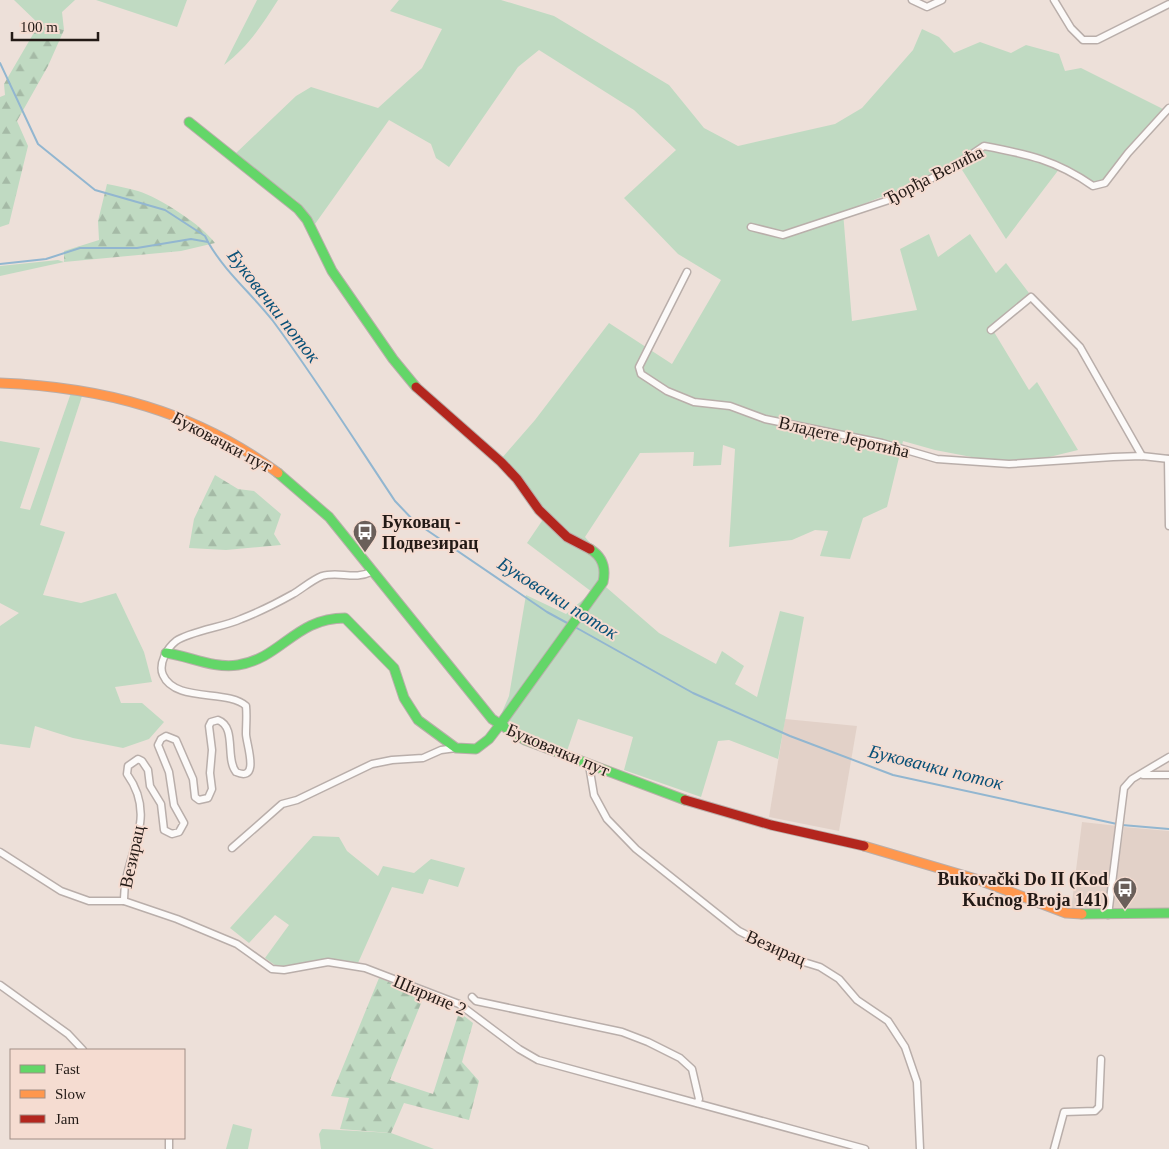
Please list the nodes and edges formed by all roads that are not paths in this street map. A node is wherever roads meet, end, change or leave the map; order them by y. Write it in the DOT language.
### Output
graph roads {
  1 [pos="912,0"];
  2 [pos="942,0"];
  3 [pos="1054,0"];
  4 [pos="1169,4"];
  5 [pos="1169,108"];
  6 [pos="189,122"];
  7 [pos="751,227"];
  8 [pos="687,272"];
  9 [pos="991,330"];
  10 [pos="0,383"];
  11 [pos="1142,456"];
  12 [pos="1169,459"];
  13 [pos="1169,526"];
  14 [pos="371,572"];
  15 [pos="166,654"];
  16 [pos="499,726"];
  17 [pos="456,748"];
  18 [pos="1169,757"];
  19 [pos="589,765"];
  20 [pos="1169,775"];
  21 [pos="1139,776"];
  22 [pos="232,848"];
  23 [pos="0,852"];
  24 [pos="124,901"];
  25 [pos="1169,913"];
  26 [pos="1108,915"];
  27 [pos="0,985"];
  28 [pos="472,997"];
  29 [pos="82,1049"];
  30 [pos="1101,1059"];
  31 [pos="697,1103"];
  32 [pos="865,1149"];
  33 [pos="920,1149"];
  34 [pos="1054,1149"];
  1 -- 2 [label="street"];
  3 -- 4 [label="street"];
  5 -- 7 [label="street, Ђорђа Велића"];
  6 -- 16 [label="street"];
  8 -- 11 [label="street, Владете Јеротића"];
  9 -- 11 [label="street"];
  10 -- 14 [label="street, Буковачки пут"];
  11 -- 12 [label="street, Владете Јеротића"];
  12 -- 13 [label="street"];
  14 -- 15 [label="street"];
  14 -- 16 [label="street, Буковачки пут"];
  15 -- 17 [label="street"];
  15 -- 24 [label="street, Везирац"];
  16 -- 17 [label="street"];
  16 -- 19 [label="street, Буковачки пут"];
  17 -- 22 [label="street"];
  18 -- 21 [label="street"];
  19 -- 26 [label="street, Буковачки пут"];
  19 -- 33 [label="street, Везирац"];
  20 -- 21 [label="street"];
  21 -- 26 [label="street"];
  23 -- 24 [label="street, Ширине 2"];
  24 -- 31 [label="street, Ширине 2"];
  25 -- 26 [label="street, Буковачки пут"];
  27 -- 29 [label="street"];
  28 -- 31 [label="street"];
  30 -- 34 [label="street"];
  31 -- 32 [label="street, Ширине 2"];
}
